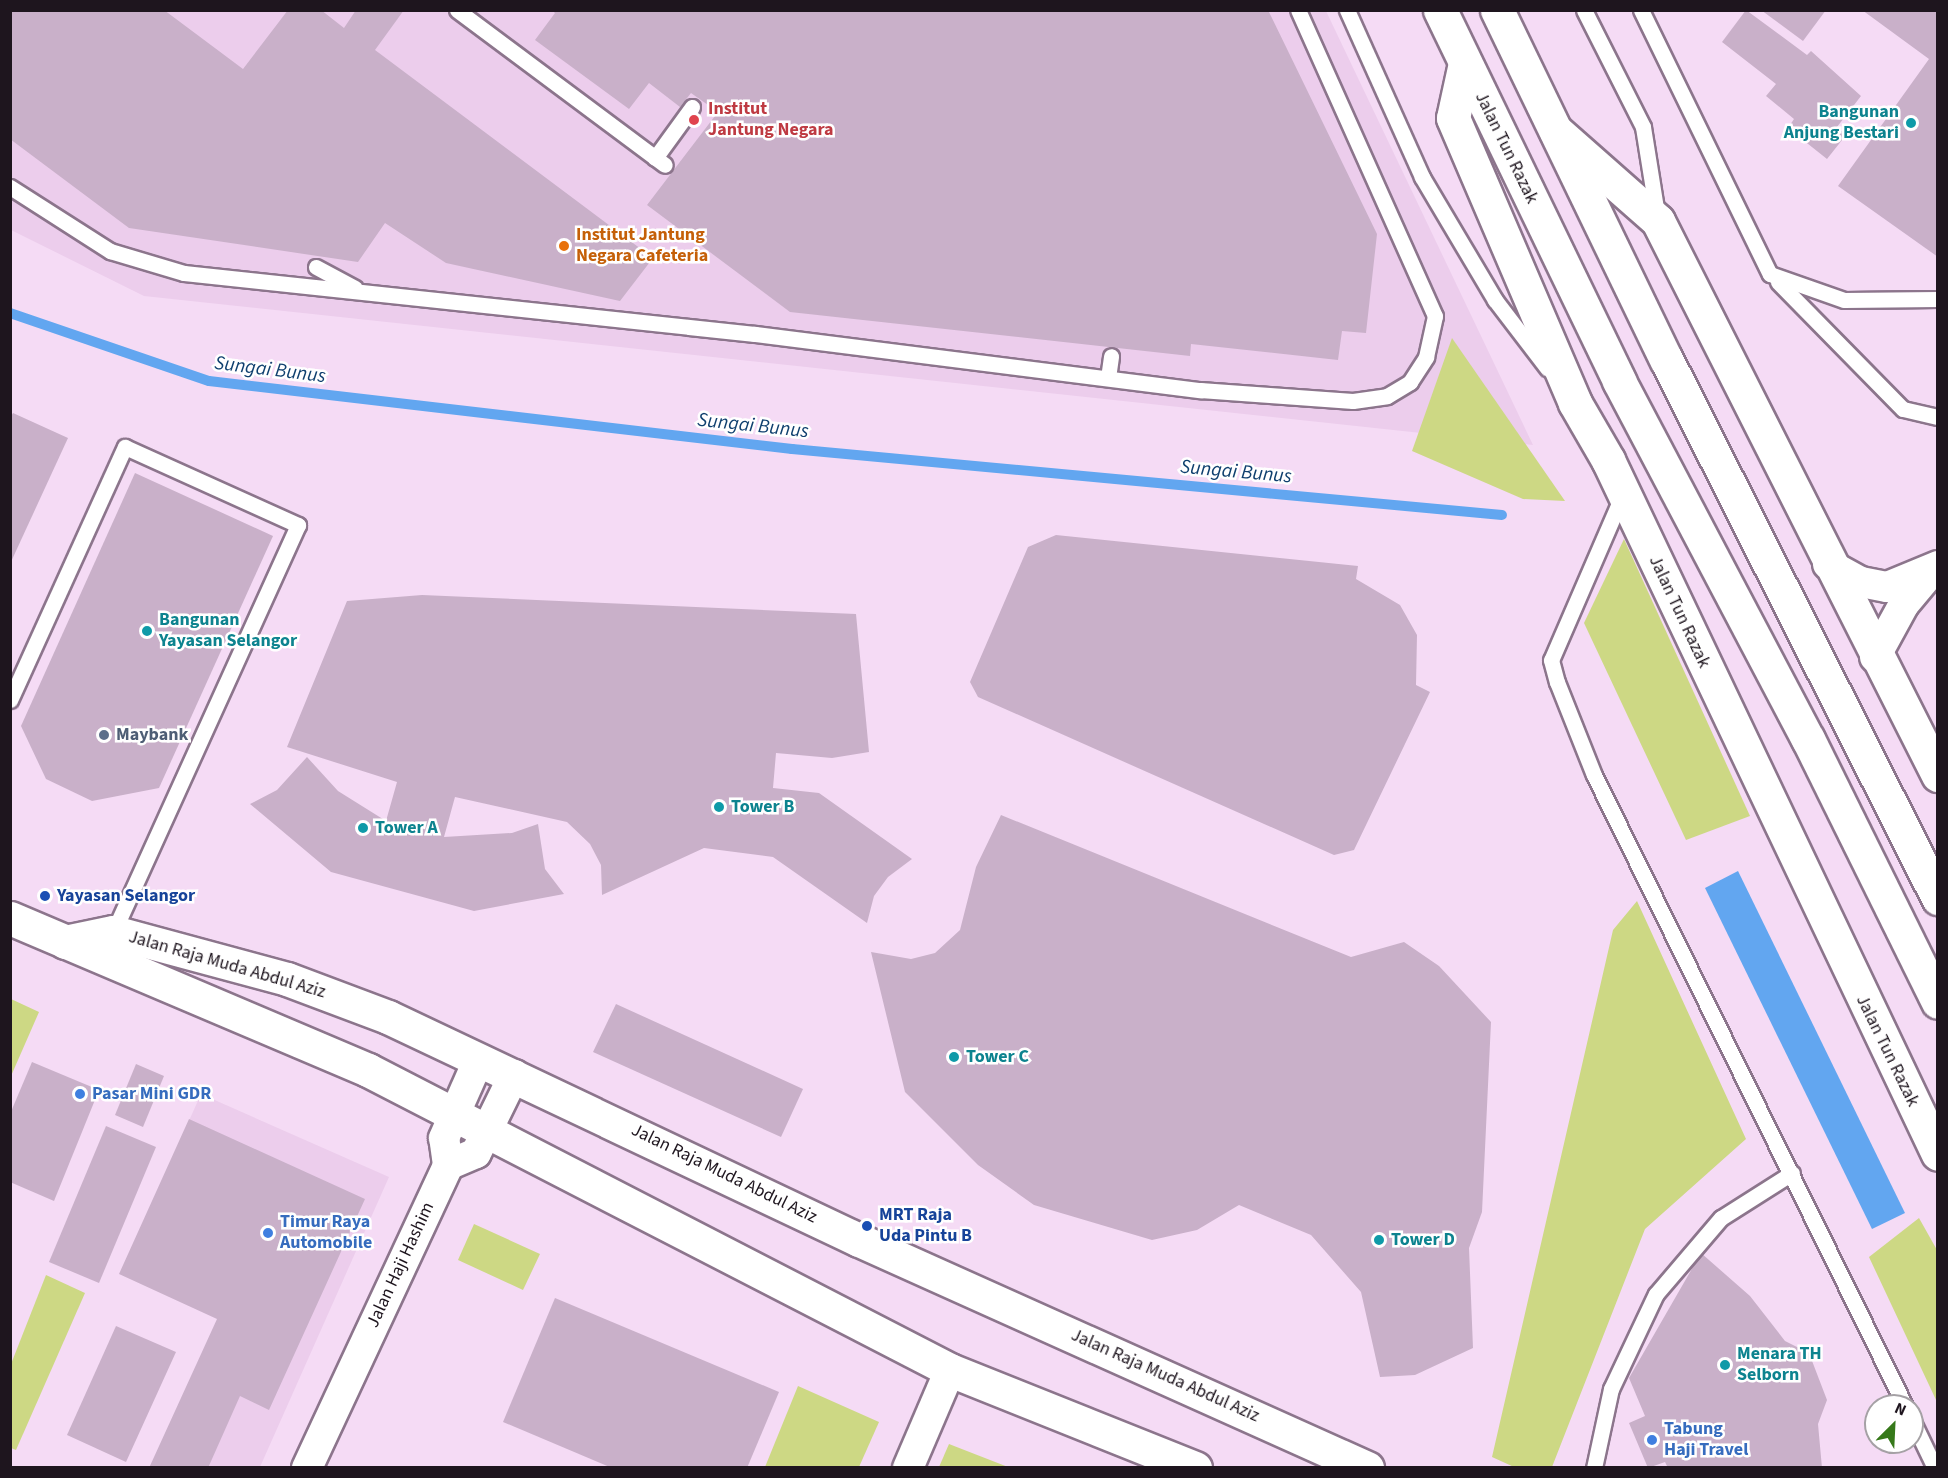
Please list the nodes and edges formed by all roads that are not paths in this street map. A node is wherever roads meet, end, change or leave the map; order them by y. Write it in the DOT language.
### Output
graph roads {
  1 [pos="457,10"];
  2 [pos="1298,10"];
  3 [pos="1347,10"];
  4 [pos="1440,10"];
  5 [pos="1497,10"];
  6 [pos="1584,10"];
  7 [pos="1641,10"];
  8 [pos="1466,63"];
  9 [pos="693,107"];
  10 [pos="1556,131"];
  11 [pos="10,188"];
  12 [pos="1658,220"];
  13 [pos="316,267"];
  14 [pos="1770,274"];
  15 [pos="363,293"];
  16 [pos="1938,299"];
  17 [pos="1111,356"];
  18 [pos="1108,378"];
  19 [pos="1575,403"];
  20 [pos="1938,417"];
  21 [pos="1623,493"];
  22 [pos="1828,564"];
  23 [pos="1875,657"];
  24 [pos="10,700"];
  25 [pos="1938,775"];
  26 [pos="1938,898"];
  27 [pos="10,918"];
  28 [pos="113,932"];
  29 [pos="65,942"];
  30 [pos="1938,1002"];
  31 [pos="479,1059"];
  32 [pos="514,1075"];
  33 [pos="454,1113"];
  34 [pos="486,1130"];
  35 [pos="1938,1154"];
  36 [pos="448,1165"];
  37 [pos="1792,1173"];
  38 [pos="950,1370"];
  39 [pos="1899,1394"];
  40 [pos="1924,1445"];
  41 [pos="307,1467"];
  42 [pos="908,1467"];
  43 [pos="1195,1467"];
  44 [pos="1367,1467"];
  45 [pos="1594,1467"];
  46 [pos="1935,1467"];
  1 -- 9 [label="lane"];
  2 -- 18 [label="lane"];
  3 -- 19 [label="lane"];
  4 -- 8 [label="main road, Jalan Tun Razak"];
  5 -- 10 [label="main road"];
  6 -- 12 [label="lane"];
  7 -- 14 [label="lane"];
  8 -- 19 [label="main road, Jalan Tun Razak"];
  8 -- 30 [label="main road, Jalan Tun Razak"];
  10 -- 12 [label="main road"];
  10 -- 26 [label="main road"];
  11 -- 15 [label="lane"];
  12 -- 22 [label="main road"];
  13 -- 15 [label="lane"];
  14 -- 16 [label="lane"];
  14 -- 20 [label="lane"];
  15 -- 18 [label="lane"];
  17 -- 18 [label="lane"];
  19 -- 21 [label="main road, Jalan Tun Razak"];
  21 -- 35 [label="main road, Jalan Tun Razak"];
  21 -- 37 [label="lane"];
  22 -- 23 [label="main road"];
  22 -- 23 [label="street"];
  23 -- 25 [label="main road"];
  24 -- 28 [label="lane"];
  27 -- 29 [label="main road, Jalan Raja Muda Abdul Aziz"];
  28 -- 29 [label="main road, Jalan Raja Muda Abdul Aziz"];
  28 -- 31 [label="main road, Jalan Raja Muda Abdul Aziz"];
  29 -- 33 [label="main road, Jalan Raja Muda Abdul Aziz"];
  31 -- 32 [label="main road, Jalan Raja Muda Abdul Aziz"];
  31 -- 33 [label="street"];
  32 -- 34 [label="street"];
  32 -- 44 [label="main road, Jalan Raja Muda Abdul Aziz"];
  33 -- 34 [label="main road, Jalan Raja Muda Abdul Aziz"];
  33 -- 36 [label="street"];
  34 -- 36 [label="street"];
  34 -- 38 [label="main road, Jalan Raja Muda Abdul Aziz"];
  36 -- 41 [label="street, Jalan Haji Hashim"];
  37 -- 39 [label="lane"];
  37 -- 45 [label="lane"];
  38 -- 42 [label="street"];
  38 -- 43 [label="main road, Jalan Raja Muda Abdul Aziz"];
  40 -- 46 [label="lane"];
}
